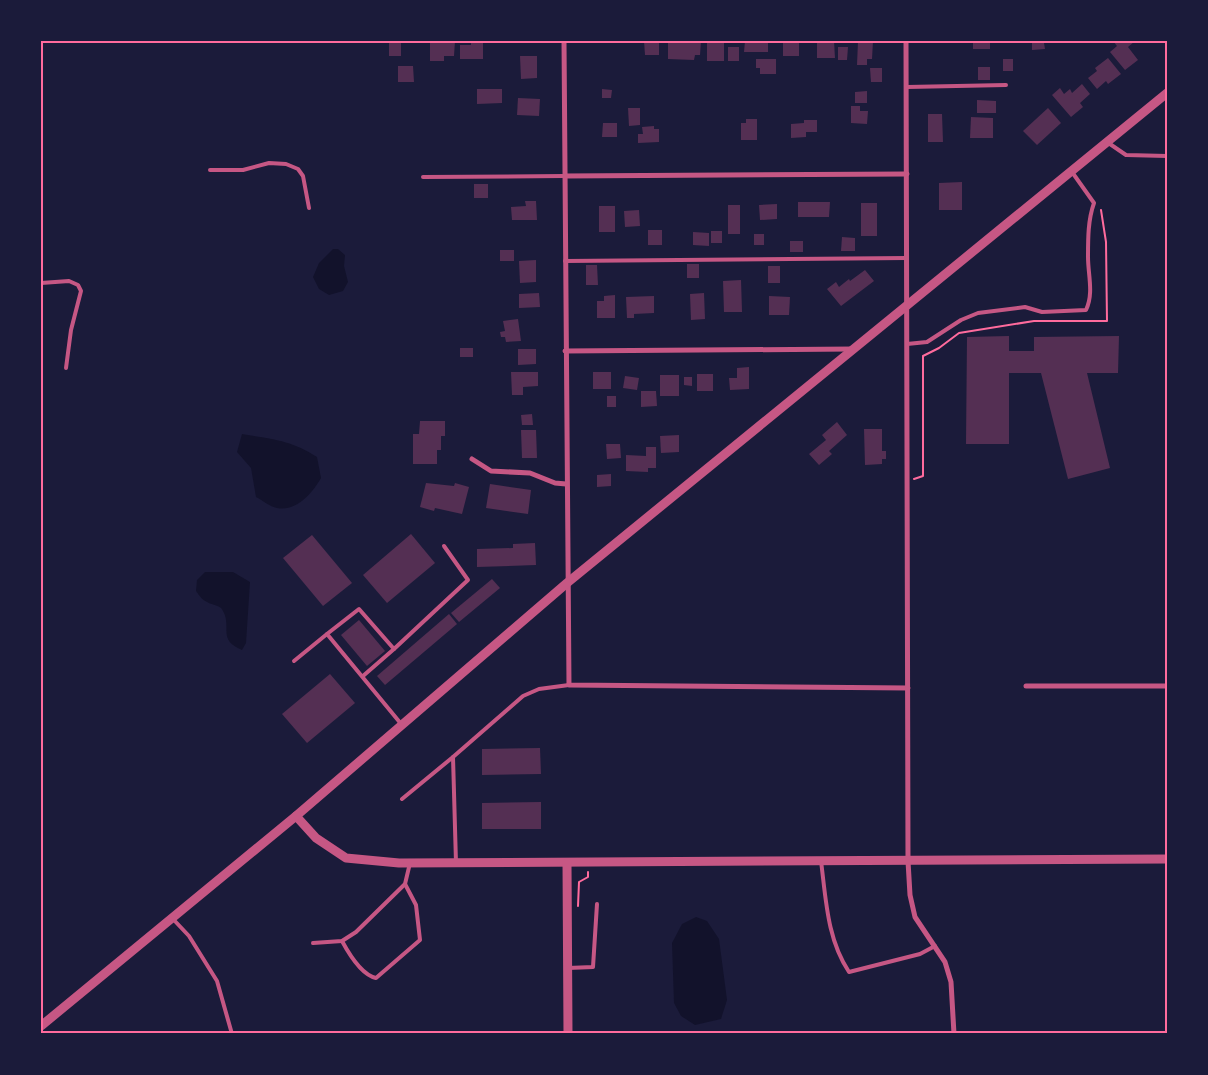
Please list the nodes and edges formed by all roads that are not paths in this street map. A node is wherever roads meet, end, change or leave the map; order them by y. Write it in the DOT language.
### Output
graph roads {
  1 [pos="564,41"];
  2 [pos="906,41"];
  3 [pos="1006,85"];
  4 [pos="907,86"];
  5 [pos="1167,93"];
  6 [pos="1107,142"];
  7 [pos="1167,156"];
  8 [pos="210,170"];
  9 [pos="1071,171"];
  10 [pos="907,174"];
  11 [pos="564,176"];
  12 [pos="423,177"];
  13 [pos="310,208"];
  14 [pos="907,258"];
  15 [pos="565,261"];
  16 [pos="41,282"];
  17 [pos="907,305"];
  18 [pos="907,344"];
  19 [pos="853,349"];
  20 [pos="565,351"];
  21 [pos="66,368"];
  22 [pos="472,459"];
  23 [pos="566,484"];
  24 [pos="444,546"];
  25 [pos="567,583"];
  26 [pos="327,634"];
  27 [pos="394,648"];
  28 [pos="294,662"];
  29 [pos="363,676"];
  30 [pos="569,685"];
  31 [pos="1026,686"];
  32 [pos="1167,686"];
  33 [pos="908,688"];
  34 [pos="402,725"];
  35 [pos="453,757"];
  36 [pos="402,799"];
  37 [pos="296,816"];
  38 [pos="1167,859"];
  39 [pos="821,861"];
  40 [pos="908,861"];
  41 [pos="566,862"];
  42 [pos="410,863"];
  43 [pos="456,863"];
  44 [pos="405,884"];
  45 [pos="597,904"];
  46 [pos="172,918"];
  47 [pos="342,941"];
  48 [pos="313,943"];
  49 [pos="934,946"];
  50 [pos="568,968"];
  51 [pos="41,1026"];
  52 [pos="232,1034"];
  53 [pos="568,1034"];
  54 [pos="954,1034"];
  1 -- 11 [label="street"];
  2 -- 4 [label="street"];
  3 -- 4 [label="lane"];
  4 -- 10 [label="street"];
  5 -- 6 [label="street"];
  6 -- 7 [label="lane"];
  6 -- 9 [label="street"];
  8 -- 13 [label="lane"];
  9 -- 17 [label="street"];
  9 -- 18 [label="lane"];
  10 -- 11 [label="street"];
  10 -- 14 [label="street"];
  11 -- 12 [label="lane"];
  11 -- 15 [label="street"];
  14 -- 15 [label="lane"];
  14 -- 17 [label="street"];
  15 -- 20 [label="street"];
  16 -- 21 [label="lane"];
  17 -- 18 [label="street"];
  17 -- 19 [label="street"];
  18 -- 33 [label="street"];
  19 -- 20 [label="street"];
  19 -- 25 [label="street"];
  20 -- 23 [label="street"];
  22 -- 23 [label="street"];
  23 -- 25 [label="street"];
  24 -- 27 [label="lane"];
  25 -- 30 [label="street"];
  25 -- 34 [label="street"];
  26 -- 27 [label="lane"];
  26 -- 28 [label="lane"];
  26 -- 29 [label="lane"];
  27 -- 29 [label="lane"];
  29 -- 34 [label="lane"];
  30 -- 33 [label="street"];
  30 -- 35 [label="lane"];
  31 -- 32 [label="street"];
  33 -- 40 [label="street"];
  34 -- 37 [label="street"];
  35 -- 36 [label="lane"];
  35 -- 43 [label="lane"];
  37 -- 42 [label="street"];
  37 -- 46 [label="street"];
  38 -- 40 [label="street"];
  39 -- 40 [label="street"];
  39 -- 41 [label="street"];
  39 -- 49 [label="lane"];
  40 -- 49 [label="street"];
  41 -- 43 [label="street"];
  41 -- 50 [label="street"];
  42 -- 43 [label="street"];
  42 -- 44 [label="lane"];
  44 -- 47 [label="lane"];
  44 -- 47 [label="lane"];
  45 -- 50 [label="lane"];
  46 -- 51 [label="street"];
  46 -- 52 [label="lane"];
  47 -- 48 [label="lane"];
  49 -- 54 [label="street"];
  50 -- 53 [label="street"];
}
